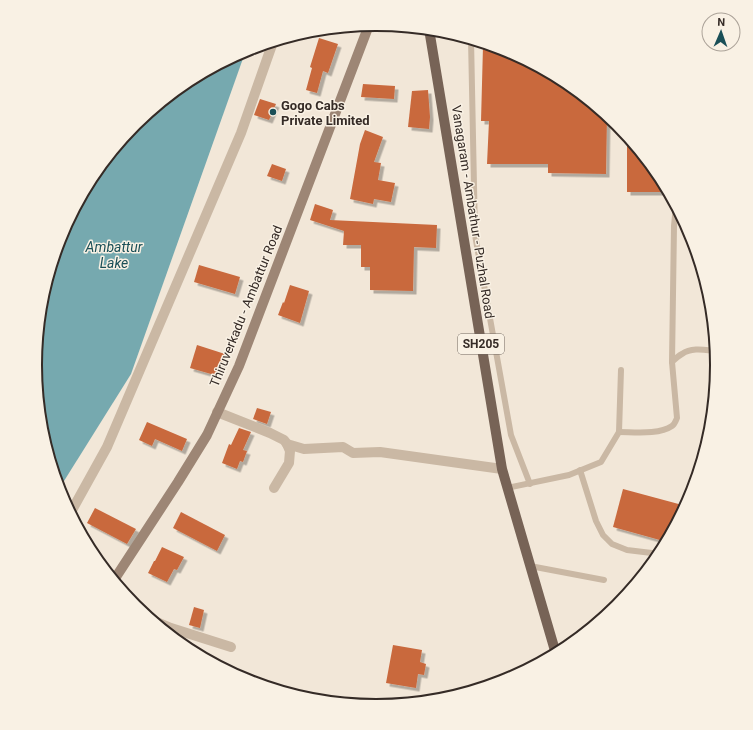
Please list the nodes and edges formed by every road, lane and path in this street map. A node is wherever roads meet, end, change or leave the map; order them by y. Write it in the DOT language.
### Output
graph roads {
  1 [pos="367,31"];
  2 [pos="430,35"];
  3 [pos="471,45"];
  4 [pos="271,48"];
  5 [pos="675,215"];
  6 [pos="710,350"];
  7 [pos="672,362"];
  8 [pos="621,370"];
  9 [pos="217,412"];
  10 [pos="619,432"];
  11 [pos="288,444"];
  12 [pos="502,469"];
  13 [pos="580,470"];
  14 [pos="530,484"];
  15 [pos="274,488"];
  16 [pos="507,488"];
  17 [pos="74,505"];
  18 [pos="652,553"];
  19 [pos="530,566"];
  20 [pos="117,575"];
  21 [pos="604,580"];
  22 [pos="170,628"];
  23 [pos="231,648"];
  24 [pos="554,648"];
  1 -- 9 [label="main road, Thiruverkadu - Ambattur Road"];
  2 -- 12 [label="main road, Vanagaram - Ambathur - Puzhal Road / SH205"];
  3 -- 14 [label="lane"];
  4 -- 17 [label="street"];
  5 -- 7 [label="lane"];
  6 -- 7 [label="lane"];
  7 -- 10 [label="lane"];
  8 -- 10 [label="lane"];
  9 -- 11 [label="street"];
  9 -- 20 [label="main road, Thiruverkadu - Ambattur Road"];
  10 -- 13 [label="lane"];
  11 -- 12 [label="street"];
  11 -- 15 [label="street"];
  12 -- 16 [label="main road, Vanagaram - Ambathur - Puzhal Road / SH205"];
  13 -- 14 [label="lane"];
  13 -- 18 [label="lane"];
  14 -- 16 [label="lane"];
  16 -- 19 [label="main road, Vanagaram - Ambathur - Puzhal Road / SH205"];
  19 -- 21 [label="lane"];
  19 -- 24 [label="main road, Vanagaram - Ambathur - Puzhal Road / SH205"];
  22 -- 23 [label="street"];
}
